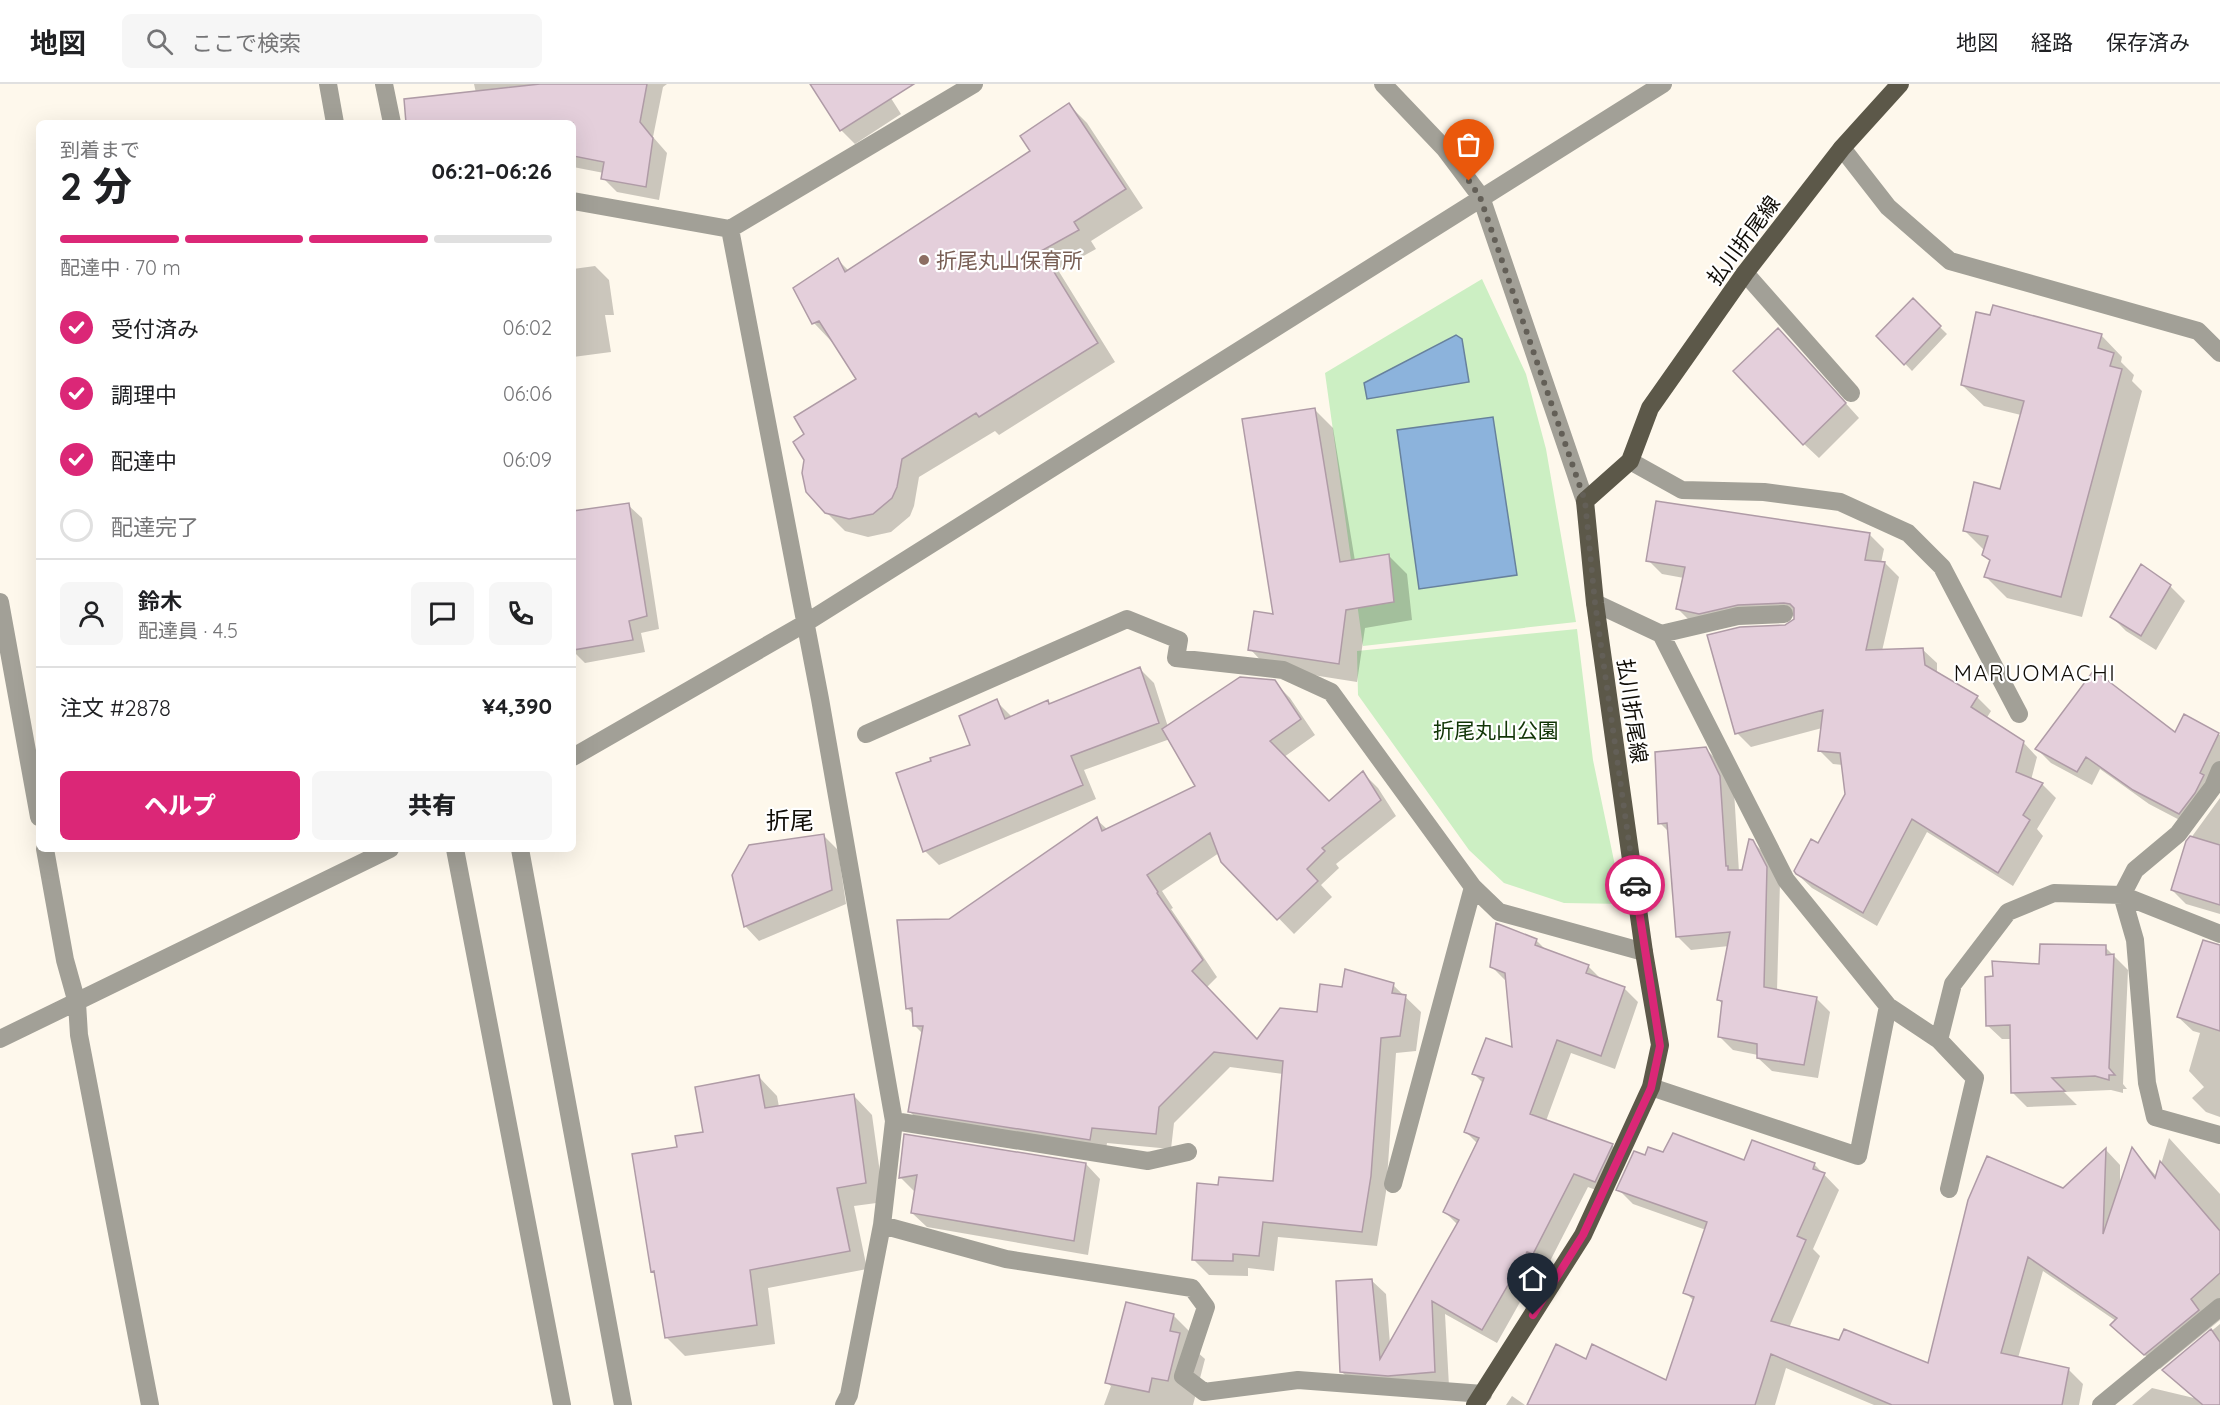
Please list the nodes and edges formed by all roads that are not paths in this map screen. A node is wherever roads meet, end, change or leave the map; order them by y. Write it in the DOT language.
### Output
graph roads {
  1 [pos="328,84"];
  2 [pos="384,84"];
  3 [pos="974,84"];
  4 [pos="1383,84"];
  5 [pos="1663,84"];
  6 [pos="1900,84"];
  7 [pos="334,120"];
  8 [pos="391,120"];
  9 [pos="1842,148"];
  10 [pos="1480,197"];
  11 [pos="576,202"];
  12 [pos="730,229"];
  13 [pos="1744,273"];
  14 [pos="2220,353"];
  15 [pos="1851,393"];
  16 [pos="1630,461"];
  17 [pos="1585,501"];
  18 [pos="0,602"];
  19 [pos="1595,603"];
  20 [pos="1784,614"];
  21 [pos="804,624"];
  22 [pos="1661,634"];
  23 [pos="2019,714"];
  24 [pos="866,734"];
  25 [pos="576,755"];
  26 [pos="2220,770"];
  27 [pos="36,800"];
  28 [pos="46,852"];
  29 [pos="384,852"];
  30 [pos="456,852"];
  31 [pos="521,852"];
  32 [pos="1473,887"];
  33 [pos="2122,895"];
  34 [pos="2220,934"];
  35 [pos="1644,952"];
  36 [pos="77,1003"];
  37 [pos="1888,1006"];
  38 [pos="0,1039"];
  39 [pos="1939,1040"];
  40 [pos="1651,1088"];
  41 [pos="894,1121"];
  42 [pos="2220,1135"];
  43 [pos="1188,1152"];
  44 [pos="1393,1184"];
  45 [pos="1949,1189"];
  46 [pos="882,1225"];
  47 [pos="2220,1307"];
  48 [pos="1479,1400"];
  49 [pos="150,1405"];
  50 [pos="561,1405"];
  51 [pos="623,1405"];
  52 [pos="844,1405"];
  53 [pos="2101,1405"];
  1 -- 7 [label="street"];
  2 -- 8 [label="street"];
  3 -- 12 [label="street"];
  4 -- 10 [label="street"];
  5 -- 10 [label="street"];
  6 -- 9 [label="main road, 払川折尾線"];
  9 -- 13 [label="main road, 払川折尾線"];
  9 -- 14 [label="street"];
  10 -- 17 [label="street"];
  10 -- 21 [label="street"];
  11 -- 12 [label="street"];
  12 -- 21 [label="street"];
  13 -- 15 [label="street"];
  13 -- 16 [label="main road, 払川折尾線"];
  16 -- 17 [label="main road, 払川折尾線"];
  16 -- 23 [label="street"];
  17 -- 19 [label="main road, 払川折尾線"];
  18 -- 27 [label="street"];
  19 -- 22 [label="street"];
  19 -- 35 [label="main road, 払川折尾線"];
  20 -- 22 [label="street"];
  21 -- 25 [label="street"];
  21 -- 41 [label="street"];
  22 -- 37 [label="street"];
  24 -- 32 [label="street"];
  26 -- 33 [label="street"];
  28 -- 36 [label="street"];
  29 -- 36 [label="street"];
  30 -- 50 [label="street"];
  31 -- 51 [label="street"];
  32 -- 35 [label="street"];
  32 -- 44 [label="street"];
  33 -- 34 [label="street"];
  33 -- 39 [label="street"];
  33 -- 42 [label="street"];
  35 -- 40 [label="main road, 払川折尾線"];
  36 -- 38 [label="street"];
  36 -- 49 [label="street"];
  37 -- 39 [label="street"];
  37 -- 40 [label="street"];
  39 -- 45 [label="street"];
  40 -- 48 [label="main road, 払川折尾線"];
  41 -- 43 [label="street"];
  41 -- 46 [label="street"];
  46 -- 48 [label="street"];
  46 -- 52 [label="street"];
  47 -- 53 [label="street"];
}
